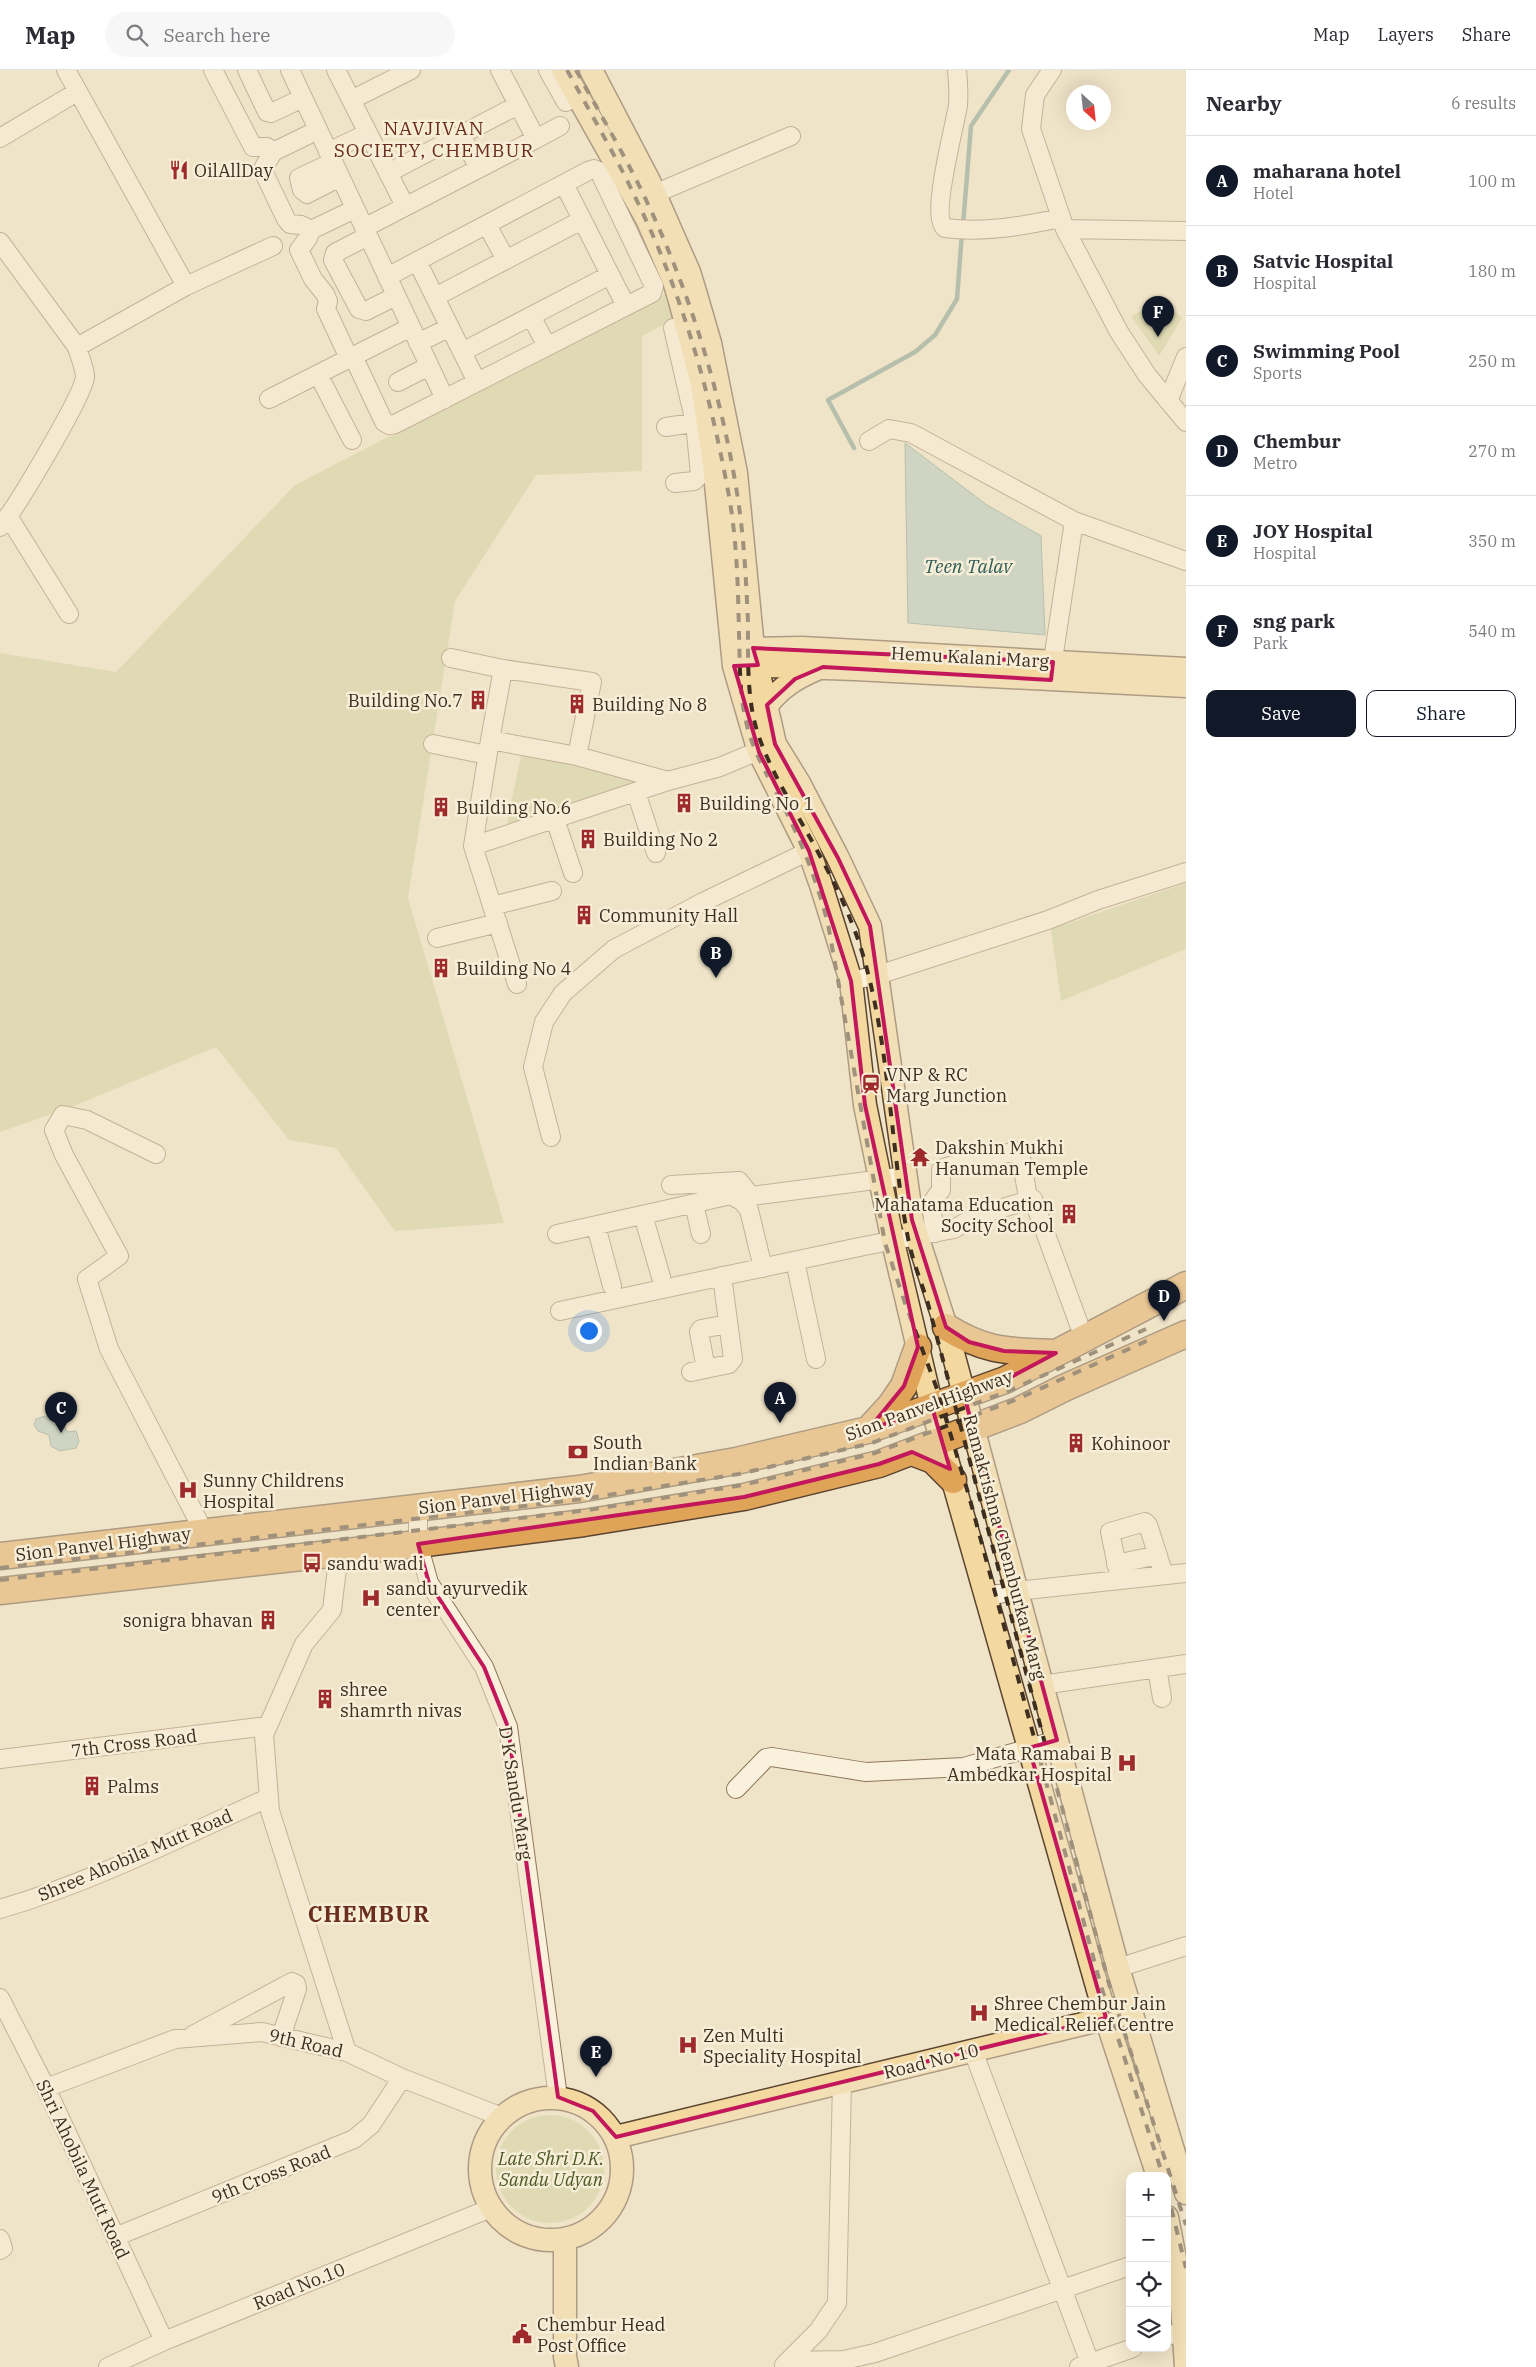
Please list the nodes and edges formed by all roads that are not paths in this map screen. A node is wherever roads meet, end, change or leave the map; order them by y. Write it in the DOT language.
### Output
graph roads {
  1 [pos="66,70"];
  2 [pos="213,70"];
  3 [pos="247,70"];
  4 [pos="336,70"];
  5 [pos="411,70"];
  6 [pos="548,70"];
  7 [pos="563,70"];
  8 [pos="591,70"];
  9 [pos="957,70"];
  10 [pos="1052,70"];
  11 [pos="292,71"];
  12 [pos="507,73"];
  13 [pos="77,92"];
  14 [pos="604,94"];
  15 [pos="303,98"];
  16 [pos="351,100"];
  17 [pos="574,104"];
  18 [pos="518,106"];
  19 [pos="560,126"];
  20 [pos="318,130"];
  21 [pos="368,134"];
  22 [pos="461,135"];
  23 [pos="791,136"];
  24 [pos="0,138"];
  25 [pos="536,139"];
  26 [pos="617,143"];
  27 [pos="273,152"];
  28 [pos="334,164"];
  29 [pos="479,168"];
  30 [pos="388,173"];
  31 [pos="564,184"];
  32 [pos="654,194"];
  33 [pos="405,206"];
  34 [pos="355,209"];
  35 [pos="582,220"];
  36 [pos="487,224"];
  37 [pos="637,224"];
  38 [pos="1063,224"];
  39 [pos="311,230"];
  40 [pos="1186,231"];
  41 [pos="366,232"];
  42 [pos="0,242"];
  43 [pos="273,246"];
  44 [pos="506,260"];
  45 [pos="417,261"];
  46 [pos="610,275"];
  47 [pos="387,277"];
  48 [pos="345,283"];
  49 [pos="186,286"];
  50 [pos="325,294"];
  51 [pos="396,296"];
  52 [pos="435,297"];
  53 [pos="688,298"];
  54 [pos="626,306"];
  55 [pos="531,316"];
  56 [pos="450,328"];
  57 [pos="415,335"];
  58 [pos="547,346"];
  59 [pos="77,347"];
  60 [pos="462,352"];
  61 [pos="351,357"];
  62 [pos="1186,357"];
  63 [pos="429,366"];
  64 [pos="318,374"];
  65 [pos="398,382"];
  66 [pos="477,382"];
  67 [pos="269,399"];
  68 [pos="445,400"];
  69 [pos="1168,401"];
  70 [pos="709,421"];
  71 [pos="1186,422"];
  72 [pos="666,427"];
  73 [pos="352,440"];
  74 [pos="869,441"];
  75 [pos="675,483"];
  76 [pos="4,521"];
  77 [pos="1074,522"];
  78 [pos="1186,561"];
  79 [pos="69,614"];
  80 [pos="744,657"];
  81 [pos="451,658"];
  82 [pos="823,667"];
  83 [pos="503,669"];
  84 [pos="1186,669"];
  85 [pos="1052,671"];
  86 [pos="1186,686"];
  87 [pos="767,705"];
  88 [pos="433,744"];
  89 [pos="488,748"];
  90 [pos="767,748"];
  91 [pos="577,756"];
  92 [pos="668,781"];
  93 [pos="789,788"];
  94 [pos="636,792"];
  95 [pos="555,819"];
  96 [pos="473,846"];
  97 [pos="808,851"];
  98 [pos="656,853"];
  99 [pos="845,872"];
  100 [pos="1186,872"];
  101 [pos="573,873"];
  102 [pos="821,885"];
  103 [pos="552,891"];
  104 [pos="492,906"];
  105 [pos="498,923"];
  106 [pos="437,938"];
  107 [pos="878,975"];
  108 [pos="851,981"];
  109 [pos="517,984"];
  110 [pos="889,1066"];
  111 [pos="861,1070"];
  112 [pos="551,1137"];
  113 [pos="156,1154"];
  114 [pos="906,1176"];
  115 [pos="881,1181"];
  116 [pos="671,1184"];
  117 [pos="1033,1199"];
  118 [pos="694,1204"];
  119 [pos="643,1215"];
  120 [pos="596,1226"];
  121 [pos="557,1234"];
  122 [pos="701,1234"];
  123 [pos="926,1235"];
  124 [pos="893,1242"];
  125 [pos="794,1261"];
  126 [pos="763,1268"];
  127 [pos="722,1276"];
  128 [pos="661,1277"];
  129 [pos="1186,1285"];
  130 [pos="612,1286"];
  131 [pos="560,1311"];
  132 [pos="728,1324"];
  133 [pos="946,1327"];
  134 [pos="1186,1334"];
  135 [pos="1084,1338"];
  136 [pos="918,1347"];
  137 [pos="1056,1353"];
  138 [pos="816,1359"];
  139 [pos="964,1395"];
  140 [pos="932,1407"];
  141 [pos="973,1428"];
  142 [pos="868,1430"];
  143 [pos="941,1440"];
  144 [pos="912,1452"];
  145 [pos="953,1480"];
  146 [pos="418,1509"];
  147 [pos="204,1532"];
  148 [pos="418,1544"];
  149 [pos="339,1552"];
  150 [pos="1158,1555"];
  151 [pos="0,1556"];
  152 [pos="1118,1572"];
  153 [pos="1186,1573"];
  154 [pos="1164,1575"];
  155 [pos="0,1591"];
  156 [pos="1017,1591"];
  157 [pos="986,1596"];
  158 [pos="1186,1664"];
  159 [pos="1157,1668"];
  160 [pos="1042,1684"];
  161 [pos="1162,1698"];
  162 [pos="267,1726"];
  163 [pos="1057,1740"];
  164 [pos="1029,1748"];
  165 [pos="0,1759"];
  166 [pos="736,1789"];
  167 [pos="268,1798"];
  168 [pos="1090,1865"];
  169 [pos="1065,1873"];
  170 [pos="0,1909"];
  171 [pos="1186,1946"];
  172 [pos="1118,1968"];
  173 [pos="0,1998"];
  174 [pos="1130,2012"];
  175 [pos="1106,2018"];
  176 [pos="281,2036"];
  177 [pos="189,2038"];
  178 [pos="973,2051"];
  179 [pos="348,2052"];
  180 [pos="402,2078"];
  181 [pos="842,2082"];
  182 [pos="46,2088"];
  183 [pos="558,2098"];
  184 [pos="502,2117"];
  185 [pos="616,2137"];
  186 [pos="1157,2172"];
  187 [pos="1186,2192"];
  188 [pos="491,2208"];
  189 [pos="116,2237"];
  190 [pos="0,2239"];
  191 [pos="566,2239"];
  192 [pos="0,2250"];
  193 [pos="1171,2251"];
  194 [pos="1126,2267"];
  195 [pos="1062,2290"];
  196 [pos="1179,2332"];
  197 [pos="164,2341"];
  198 [pos="1126,2350"];
  199 [pos="786,2364"];
  200 [pos="1084,2365"];
  201 [pos="108,2367"];
  202 [pos="567,2367"];
  203 [pos="1186,2367"];
  1 -- 13 [label="street"];
  2 -- 27 [label="street"];
  3 -- 15 [label="street"];
  4 -- 16 [label="street"];
  5 -- 16 [label="street"];
  6 -- 17 [label="street"];
  7 -- 17 [label="main road"];
  8 -- 14 [label="main road"];
  9 -- 38 [label="street"];
  10 -- 38 [label="street"];
  11 -- 15 [label="street"];
  12 -- 18 [label="street"];
  13 -- 24 [label="street"];
  13 -- 49 [label="street"];
  14 -- 17 [label="main road"];
  14 -- 26 [label="main road"];
  15 -- 20 [label="street"];
  16 -- 21 [label="street"];
  17 -- 26 [label="main road"];
  18 -- 22 [label="street"];
  18 -- 25 [label="street"];
  19 -- 25 [label="street"];
  20 -- 27 [label="street"];
  20 -- 28 [label="street"];
  21 -- 28 [label="street"];
  21 -- 30 [label="street"];
  22 -- 29 [label="street"];
  22 -- 30 [label="street"];
  23 -- 32 [label="street"];
  25 -- 29 [label="street"];
  26 -- 32 [label="main road"];
  26 -- 37 [label="main road"];
  27 -- 39 [label="street"];
  28 -- 34 [label="street"];
  29 -- 33 [label="street"];
  30 -- 33 [label="street"];
  31 -- 35 [label="street"];
  31 -- 36 [label="street"];
  31 -- 37 [label="street"];
  32 -- 53 [label="main road"];
  33 -- 41 [label="street"];
  34 -- 39 [label="street"];
  34 -- 41 [label="street"];
  35 -- 44 [label="street"];
  35 -- 46 [label="street"];
  36 -- 44 [label="street"];
  36 -- 45 [label="street"];
  37 -- 53 [label="main road"];
  37 -- 54 [label="street"];
  38 -- 40 [label="street"];
  38 -- 69 [label="street"];
  39 -- 50 [label="street"];
  41 -- 47 [label="street"];
  41 -- 48 [label="street"];
  42 -- 59 [label="street"];
  43 -- 49 [label="street"];
  44 -- 52 [label="street"];
  45 -- 47 [label="street"];
  45 -- 52 [label="street"];
  46 -- 54 [label="street"];
  46 -- 55 [label="street"];
  47 -- 51 [label="street"];
  48 -- 50 [label="street"];
  48 -- 51 [label="street"];
  49 -- 59 [label="street"];
  50 -- 61 [label="street"];
  51 -- 57 [label="street"];
  52 -- 56 [label="street"];
  53 -- 70 [label="main road"];
  54 -- 58 [label="street"];
  55 -- 58 [label="street"];
  55 -- 60 [label="street"];
  56 -- 57 [label="street"];
  56 -- 60 [label="street"];
  57 -- 61 [label="street"];
  57 -- 63 [label="street"];
  58 -- 66 [label="street"];
  59 -- 76 [label="street"];
  60 -- 66 [label="street"];
  61 -- 64 [label="street"];
  61 -- 68 [label="street"];
  62 -- 69 [label="street"];
  63 -- 65 [label="street"];
  63 -- 68 [label="street"];
  64 -- 67 [label="street"];
  64 -- 73 [label="street"];
  66 -- 68 [label="street"];
  69 -- 71 [label="street"];
  70 -- 72 [label="street"];
  70 -- 75 [label="street"];
  70 -- 80 [label="main road"];
  74 -- 77 [label="street"];
  76 -- 79 [label="street"];
  77 -- 78 [label="street"];
  77 -- 85 [label="street"];
  80 -- 82 [label="main road"];
  80 -- 85 [label="main road, Hemu Kalani Marg"];
  80 -- 87 [label="main road, Ramakrishna Chemburkar Marg"];
  80 -- 90 [label="main road, Ramakrishna Chemburkar Marg"];
  81 -- 83 [label="street"];
  82 -- 85 [label="main road"];
  82 -- 87 [label="main road"];
  83 -- 89 [label="street"];
  83 -- 91 [label="street"];
  84 -- 85 [label="main road, Hemu Kalani Marg"];
  85 -- 86 [label="main road"];
  87 -- 90 [label="main road, Ramakrishna Chemburkar Marg"];
  88 -- 89 [label="street"];
  89 -- 91 [label="street"];
  89 -- 96 [label="street"];
  90 -- 92 [label="street"];
  90 -- 93 [label="main road, Ramakrishna Chemburkar Marg"];
  91 -- 92 [label="street"];
  92 -- 94 [label="street"];
  93 -- 97 [label="main road, Ramakrishna Chemburkar Marg"];
  93 -- 99 [label="main road, Ramakrishna Chemburkar Marg"];
  94 -- 95 [label="street"];
  94 -- 98 [label="street"];
  95 -- 96 [label="street"];
  95 -- 101 [label="street"];
  96 -- 104 [label="street"];
  97 -- 102 [label="main road, Ramakrishna Chemburkar Marg"];
  97 -- 112 [label="street"];
  99 -- 102 [label="main road"];
  99 -- 107 [label="main road, Ramakrishna Chemburkar Marg"];
  100 -- 107 [label="street"];
  102 -- 108 [label="main road, Ramakrishna Chemburkar Marg"];
  103 -- 104 [label="street"];
  104 -- 105 [label="street"];
  105 -- 106 [label="street"];
  105 -- 109 [label="street"];
  107 -- 108 [label="street"];
  107 -- 110 [label="main road, Ramakrishna Chemburkar Marg"];
  108 -- 111 [label="main road, Ramakrishna Chemburkar Marg"];
  110 -- 111 [label="street"];
  110 -- 114 [label="main road, Ramakrishna Chemburkar Marg"];
  111 -- 115 [label="main road, Ramakrishna Chemburkar Marg"];
  113 -- 147 [label="street"];
  114 -- 115 [label="street"];
  114 -- 123 [label="main road, Ramakrishna Chemburkar Marg"];
  115 -- 116 [label="street"];
  115 -- 124 [label="main road, Ramakrishna Chemburkar Marg"];
  117 -- 135 [label="street"];
  118 -- 119 [label="street"];
  118 -- 122 [label="street"];
  118 -- 126 [label="street"];
  119 -- 120 [label="street"];
  119 -- 128 [label="street"];
  120 -- 121 [label="street"];
  120 -- 130 [label="street"];
  123 -- 123 [label="street"];
  123 -- 124 [label="street"];
  123 -- 133 [label="main road, Ramakrishna Chemburkar Marg"];
  124 -- 125 [label="street"];
  124 -- 136 [label="main road, Ramakrishna Chemburkar Marg"];
  125 -- 126 [label="street"];
  125 -- 138 [label="street"];
  126 -- 127 [label="street"];
  127 -- 131 [label="street"];
  127 -- 132 [label="street"];
  129 -- 135 [label="highway, Sion Panvel Highway"];
  132 -- 132 [label="street"];
  133 -- 137 [label="highway"];
  133 -- 139 [label="main road, Ramakrishna Chemburkar Marg"];
  134 -- 141 [label="highway, Sion Panvel Highway"];
  135 -- 137 [label="highway, Sion Panvel Highway"];
  136 -- 140 [label="main road, Ramakrishna Chemburkar Marg"];
  136 -- 142 [label="highway"];
  137 -- 139 [label="highway, Sion Panvel Highway"];
  139 -- 140 [label="highway, Sion Panvel Highway"];
  139 -- 141 [label="main road, Ramakrishna Chemburkar Marg"];
  140 -- 142 [label="highway, Sion Panvel Highway"];
  140 -- 143 [label="main road, Ramakrishna Chemburkar Marg"];
  141 -- 143 [label="highway, Sion Panvel Highway"];
  141 -- 156 [label="main road, Ramakrishna Chemburkar Marg"];
  142 -- 146 [label="highway, Sion Panvel Highway"];
  143 -- 144 [label="highway, Sion Panvel Highway"];
  143 -- 145 [label="main road, Ramakrishna Chemburkar Marg"];
  144 -- 145 [label="highway"];
  144 -- 148 [label="highway, Sion Panvel Highway"];
  145 -- 157 [label="main road, Ramakrishna Chemburkar Marg"];
  146 -- 147 [label="highway, Sion Panvel Highway"];
  146 -- 148 [label="street, D K Sandu Marg"];
  147 -- 151 [label="highway, Sion Panvel Highway"];
  148 -- 149 [label="highway, Sion Panvel Highway"];
  148 -- 183 [label="street, D K Sandu Marg"];
  149 -- 155 [label="highway, Sion Panvel Highway"];
  149 -- 162 [label="street"];
  150 -- 152 [label="street"];
  150 -- 152 [label="street"];
  150 -- 154 [label="street"];
  152 -- 154 [label="street"];
  152 -- 156 [label="street"];
  153 -- 154 [label="street"];
  156 -- 157 [label="street"];
  156 -- 160 [label="main road, Ramakrishna Chemburkar Marg"];
  157 -- 164 [label="main road, Ramakrishna Chemburkar Marg"];
  158 -- 159 [label="street"];
  159 -- 160 [label="street"];
  159 -- 161 [label="street"];
  160 -- 163 [label="main road, Ramakrishna Chemburkar Marg"];
  162 -- 165 [label="street, 7th Cross Road"];
  162 -- 167 [label="street"];
  163 -- 164 [label="street"];
  163 -- 168 [label="main road, Ramakrishna Chemburkar Marg"];
  164 -- 166 [label="street"];
  164 -- 169 [label="main road, Ramakrishna Chemburkar Marg"];
  167 -- 170 [label="street, Shree Ahobila Mutt Road"];
  167 -- 179 [label="street"];
  168 -- 169 [label="main road"];
  168 -- 172 [label="main road, Ramakrishna Chemburkar Marg"];
  169 -- 175 [label="main road, Ramakrishna Chemburkar Marg"];
  171 -- 172 [label="street"];
  172 -- 174 [label="main road, Ramakrishna Chemburkar Marg"];
  173 -- 182 [label="street, Shri Ahobila Mutt Road"];
  174 -- 175 [label="main road, Road No 10"];
  174 -- 187 [label="main road, Ramakrishna Chemburkar Marg"];
  175 -- 178 [label="main road, Road No 10"];
  175 -- 186 [label="main road, Ramakrishna Chemburkar Marg"];
  176 -- 177 [label="street, 9th Road"];
  176 -- 177 [label="street"];
  176 -- 179 [label="street, 9th Road"];
  177 -- 182 [label="street, 9th Road"];
  178 -- 181 [label="main road, Road No 10"];
  178 -- 195 [label="street"];
  179 -- 180 [label="street, 9th Road"];
  180 -- 184 [label="street, 9th Road"];
  180 -- 189 [label="street, 9th Cross Road"];
  181 -- 185 [label="main road, Road No 10"];
  181 -- 199 [label="street"];
  182 -- 189 [label="street, Shri Ahobila Mutt Road"];
  183 -- 184 [label="main road"];
  183 -- 185 [label="main road"];
  184 -- 188 [label="main road"];
  185 -- 191 [label="main road"];
  188 -- 191 [label="main road"];
  188 -- 197 [label="street, Road No.10"];
  189 -- 197 [label="street, Shri Ahobila Mutt Road"];
  190 -- 192 [label="street"];
  191 -- 202 [label="main road"];
  193 -- 196 [label="main road"];
  194 -- 195 [label="street"];
  195 -- 199 [label="street"];
  195 -- 200 [label="street"];
  196 -- 203 [label="main road"];
  197 -- 201 [label="street, Road No.10"];
  198 -- 200 [label="street"];
}
